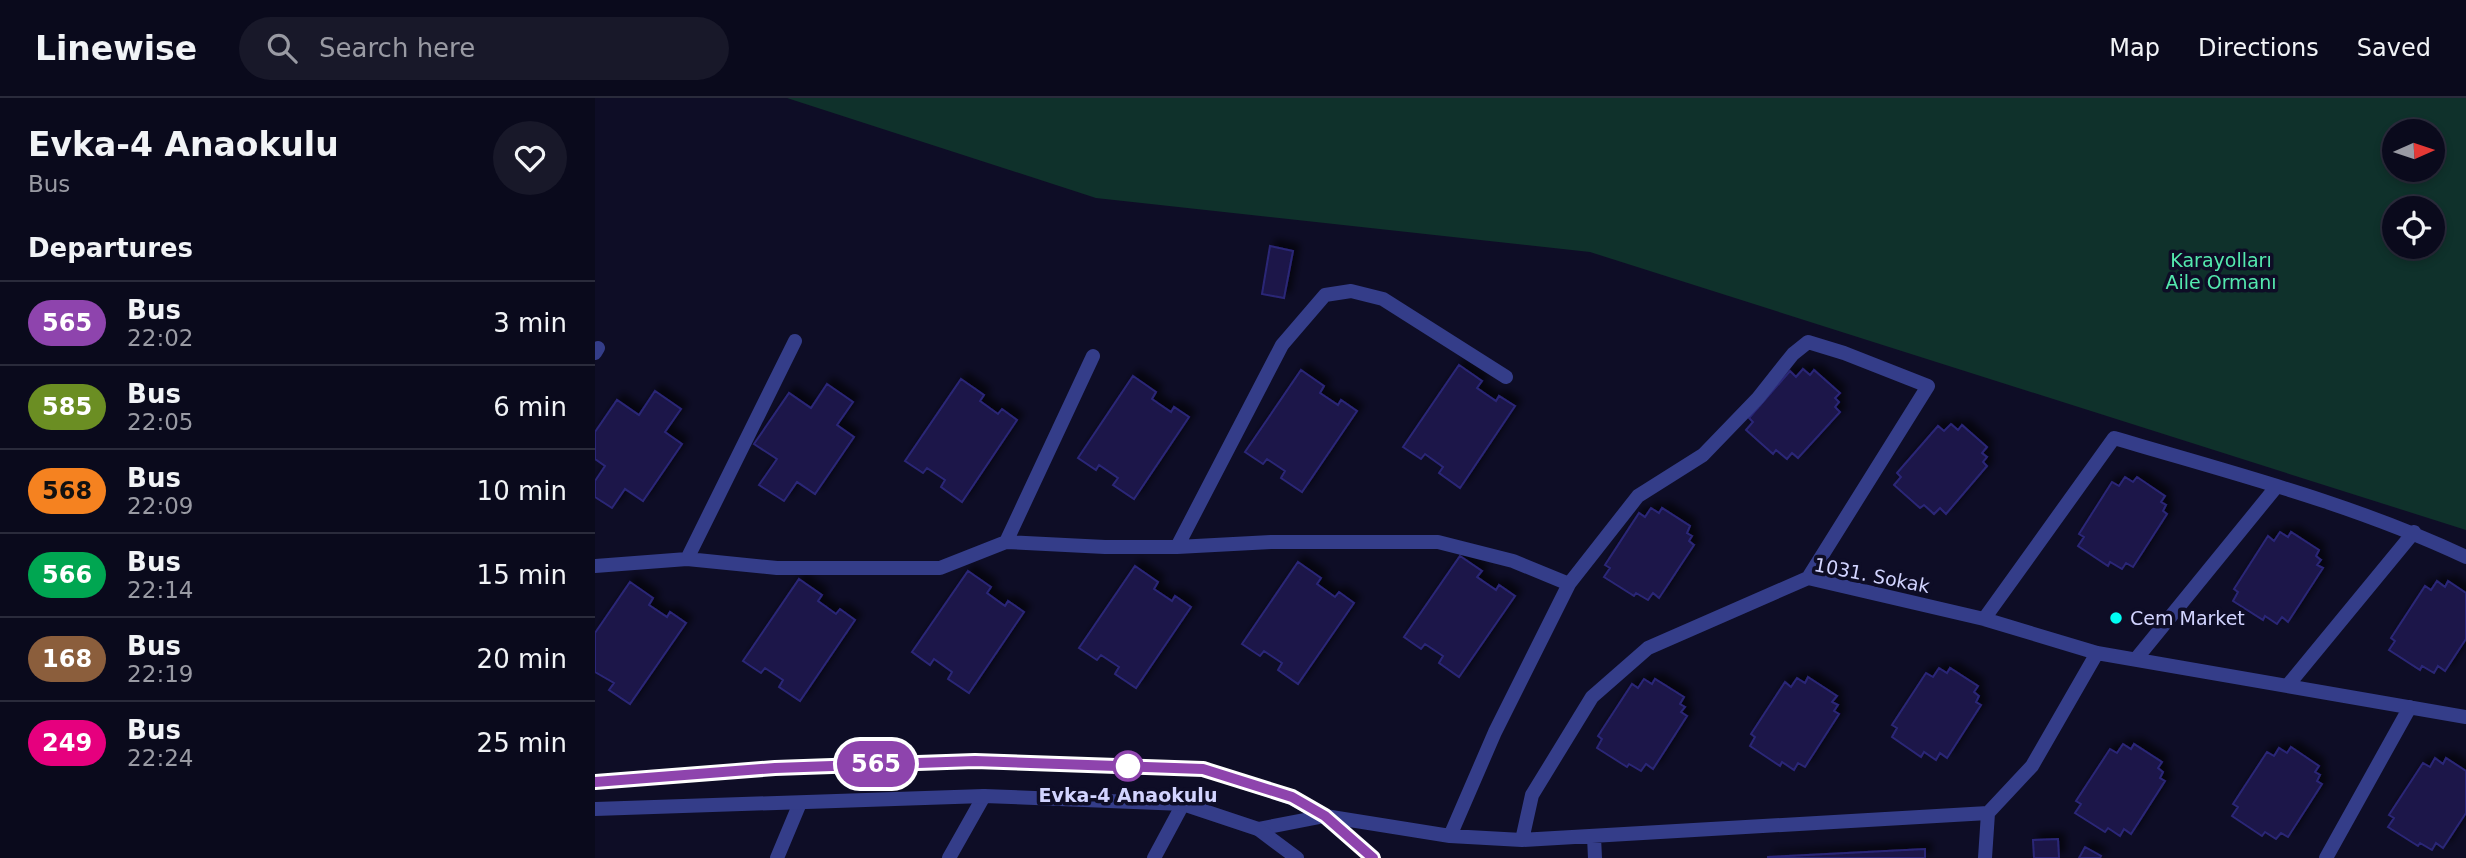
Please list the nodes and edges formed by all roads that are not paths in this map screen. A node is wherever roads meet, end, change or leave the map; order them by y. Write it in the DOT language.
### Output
graph roads {
  1 [pos="795,341"];
  2 [pos="1093,356"];
  3 [pos="1506,377"];
  4 [pos="2277,486"];
  5 [pos="2414,532"];
  6 [pos="1006,542"];
  7 [pos="1177,547"];
  8 [pos="2466,556"];
  9 [pos="687,559"];
  10 [pos="595,566"];
  11 [pos="1808,579"];
  12 [pos="1569,584"];
  13 [pos="1984,619"];
  14 [pos="2097,653"];
  15 [pos="2136,659"];
  16 [pos="2288,685"];
  17 [pos="2410,707"];
  18 [pos="2466,717"];
  19 [pos="595,782"];
  20 [pos="984,796"];
  21 [pos="800,803"];
  22 [pos="1183,804"];
  23 [pos="595,809"];
  24 [pos="1988,813"];
  25 [pos="1325,816"];
  26 [pos="1258,828"];
  27 [pos="1450,836"];
  28 [pos="1594,837"];
  29 [pos="1522,840"];
  30 [pos="777,858"];
  31 [pos="949,858"];
  32 [pos="1154,858"];
  33 [pos="1297,858"];
  34 [pos="1373,858"];
  35 [pos="1595,858"];
  36 [pos="1985,858"];
  37 [pos="2326,858"];
  1 -- 9 [label="street"];
  2 -- 6 [label="street"];
  3 -- 7 [label="street"];
  4 -- 5 [label="street"];
  4 -- 13 [label="street"];
  4 -- 15 [label="street"];
  5 -- 8 [label="street"];
  5 -- 16 [label="street"];
  6 -- 7 [label="street"];
  6 -- 9 [label="street"];
  7 -- 12 [label="street"];
  9 -- 10 [label="street"];
  11 -- 12 [label="street"];
  11 -- 13 [label="street, 1031. Sokak"];
  11 -- 29 [label="street, 1031. Sokak"];
  12 -- 27 [label="street"];
  13 -- 14 [label="street, 1031. Sokak"];
  14 -- 15 [label="street, 1031. Sokak"];
  14 -- 24 [label="street"];
  15 -- 16 [label="street, 1031. Sokak"];
  16 -- 17 [label="street, 1031. Sokak"];
  17 -- 18 [label="street, 1031. Sokak"];
  17 -- 37 [label="street"];
  19 -- 25 [label="street"];
  20 -- 21 [label="street"];
  20 -- 22 [label="street"];
  20 -- 31 [label="street"];
  21 -- 23 [label="street"];
  21 -- 30 [label="street"];
  22 -- 26 [label="street"];
  22 -- 32 [label="street"];
  24 -- 28 [label="street"];
  24 -- 36 [label="street"];
  25 -- 26 [label="street"];
  25 -- 27 [label="street"];
  25 -- 34 [label="street"];
  26 -- 33 [label="street"];
  27 -- 29 [label="street"];
  28 -- 29 [label="street"];
  28 -- 35 [label="street"];
}
